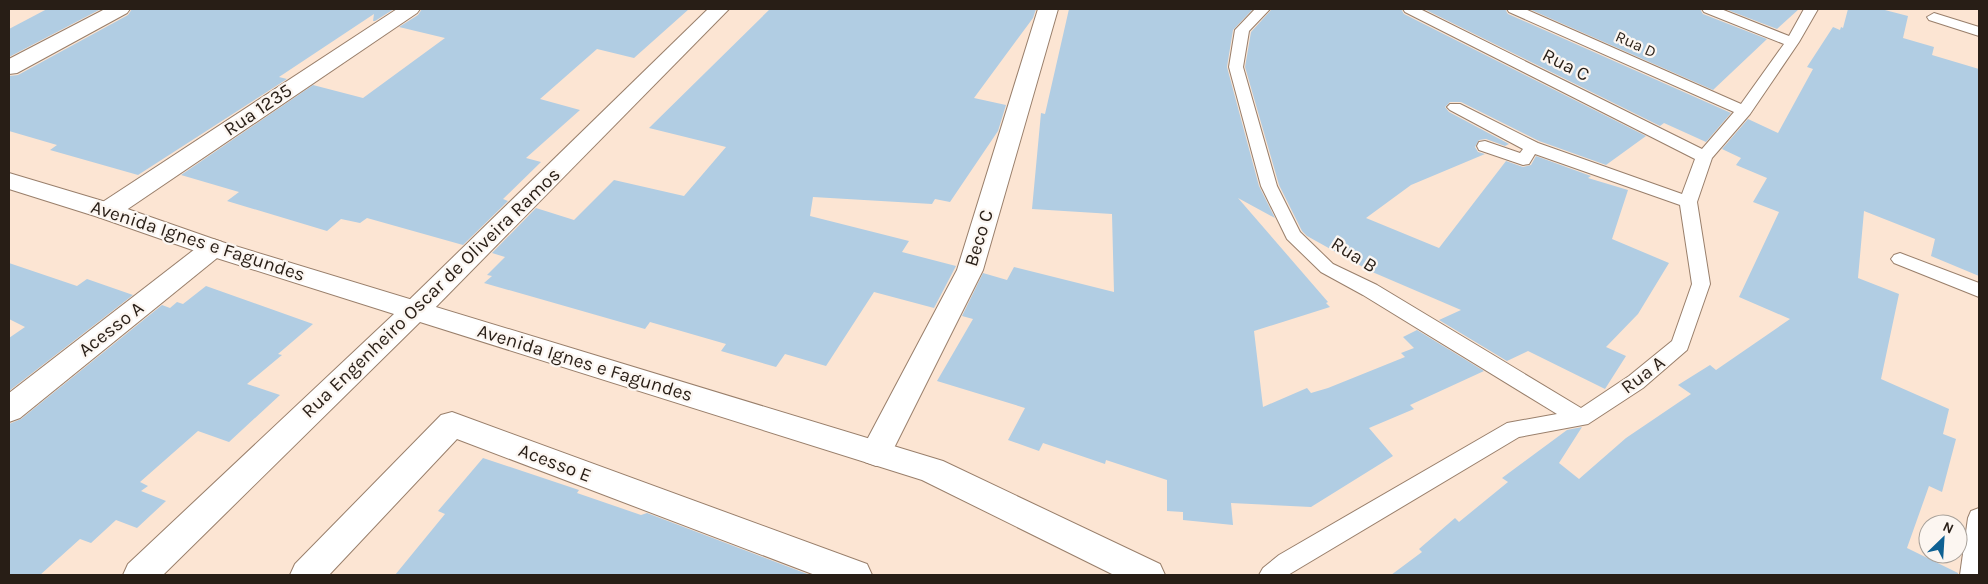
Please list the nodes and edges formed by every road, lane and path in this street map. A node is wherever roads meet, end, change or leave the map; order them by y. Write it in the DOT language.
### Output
graph roads {
  1 [pos="120,9"];
  2 [pos="410,9"];
  3 [pos="719,9"];
  4 [pos="1048,9"];
  5 [pos="1263,9"];
  6 [pos="1410,9"];
  7 [pos="1514,9"];
  8 [pos="1709,9"];
  9 [pos="1811,9"];
  10 [pos="1934,17"];
  11 [pos="1979,32"];
  12 [pos="1792,42"];
  13 [pos="9,68"];
  14 [pos="1455,107"];
  15 [pos="1744,111"];
  16 [pos="1485,146"];
  17 [pos="1532,147"];
  18 [pos="1704,157"];
  19 [pos="13,186"];
  20 [pos="1688,202"];
  21 [pos="107,211"];
  22 [pos="213,248"];
  23 [pos="1900,259"];
  24 [pos="1979,290"];
  25 [pos="416,310"];
  26 [pos="9,410"];
  27 [pos="1581,418"];
  28 [pos="876,453"];
  29 [pos="1979,518"];
  30 [pos="140,575"];
  31 [pos="307,575"];
  32 [pos="855,575"];
  33 [pos="1148,575"];
  34 [pos="1271,575"];
  35 [pos="1972,575"];
  1 -- 13 [label="street"];
  2 -- 21 [label="street, Rua 1235"];
  3 -- 25 [label="street, Rua Engenheiro Oscar de Oliveira Ramos"];
  4 -- 28 [label="street, Beco C"];
  5 -- 27 [label="lane, Rua B"];
  6 -- 18 [label="lane, Rua C"];
  7 -- 15 [label="lane, Rua D"];
  8 -- 12 [label="lane"];
  9 -- 12 [label="lane, Rua A"];
  10 -- 11 [label="lane"];
  12 -- 15 [label="lane, Rua A"];
  14 -- 17 [label="lane"];
  15 -- 18 [label="lane, Rua A"];
  16 -- 17 [label="lane"];
  17 -- 20 [label="lane"];
  18 -- 20 [label="lane, Rua A"];
  19 -- 21 [label="street, Avenida Ignes e Fagundes"];
  20 -- 27 [label="lane, Rua A"];
  21 -- 22 [label="street, Avenida Ignes e Fagundes"];
  22 -- 25 [label="street, Avenida Ignes e Fagundes"];
  22 -- 26 [label="street, Acesso A"];
  23 -- 24 [label="lane"];
  25 -- 28 [label="street, Avenida Ignes e Fagundes"];
  25 -- 30 [label="street, Rua Engenheiro Oscar de Oliveira Ramos"];
  27 -- 34 [label="lane, Rua A"];
  28 -- 33 [label="street, Avenida Ignes e Fagundes"];
  29 -- 35 [label="lane"];
  31 -- 32 [label="street, Acesso E"];
}
